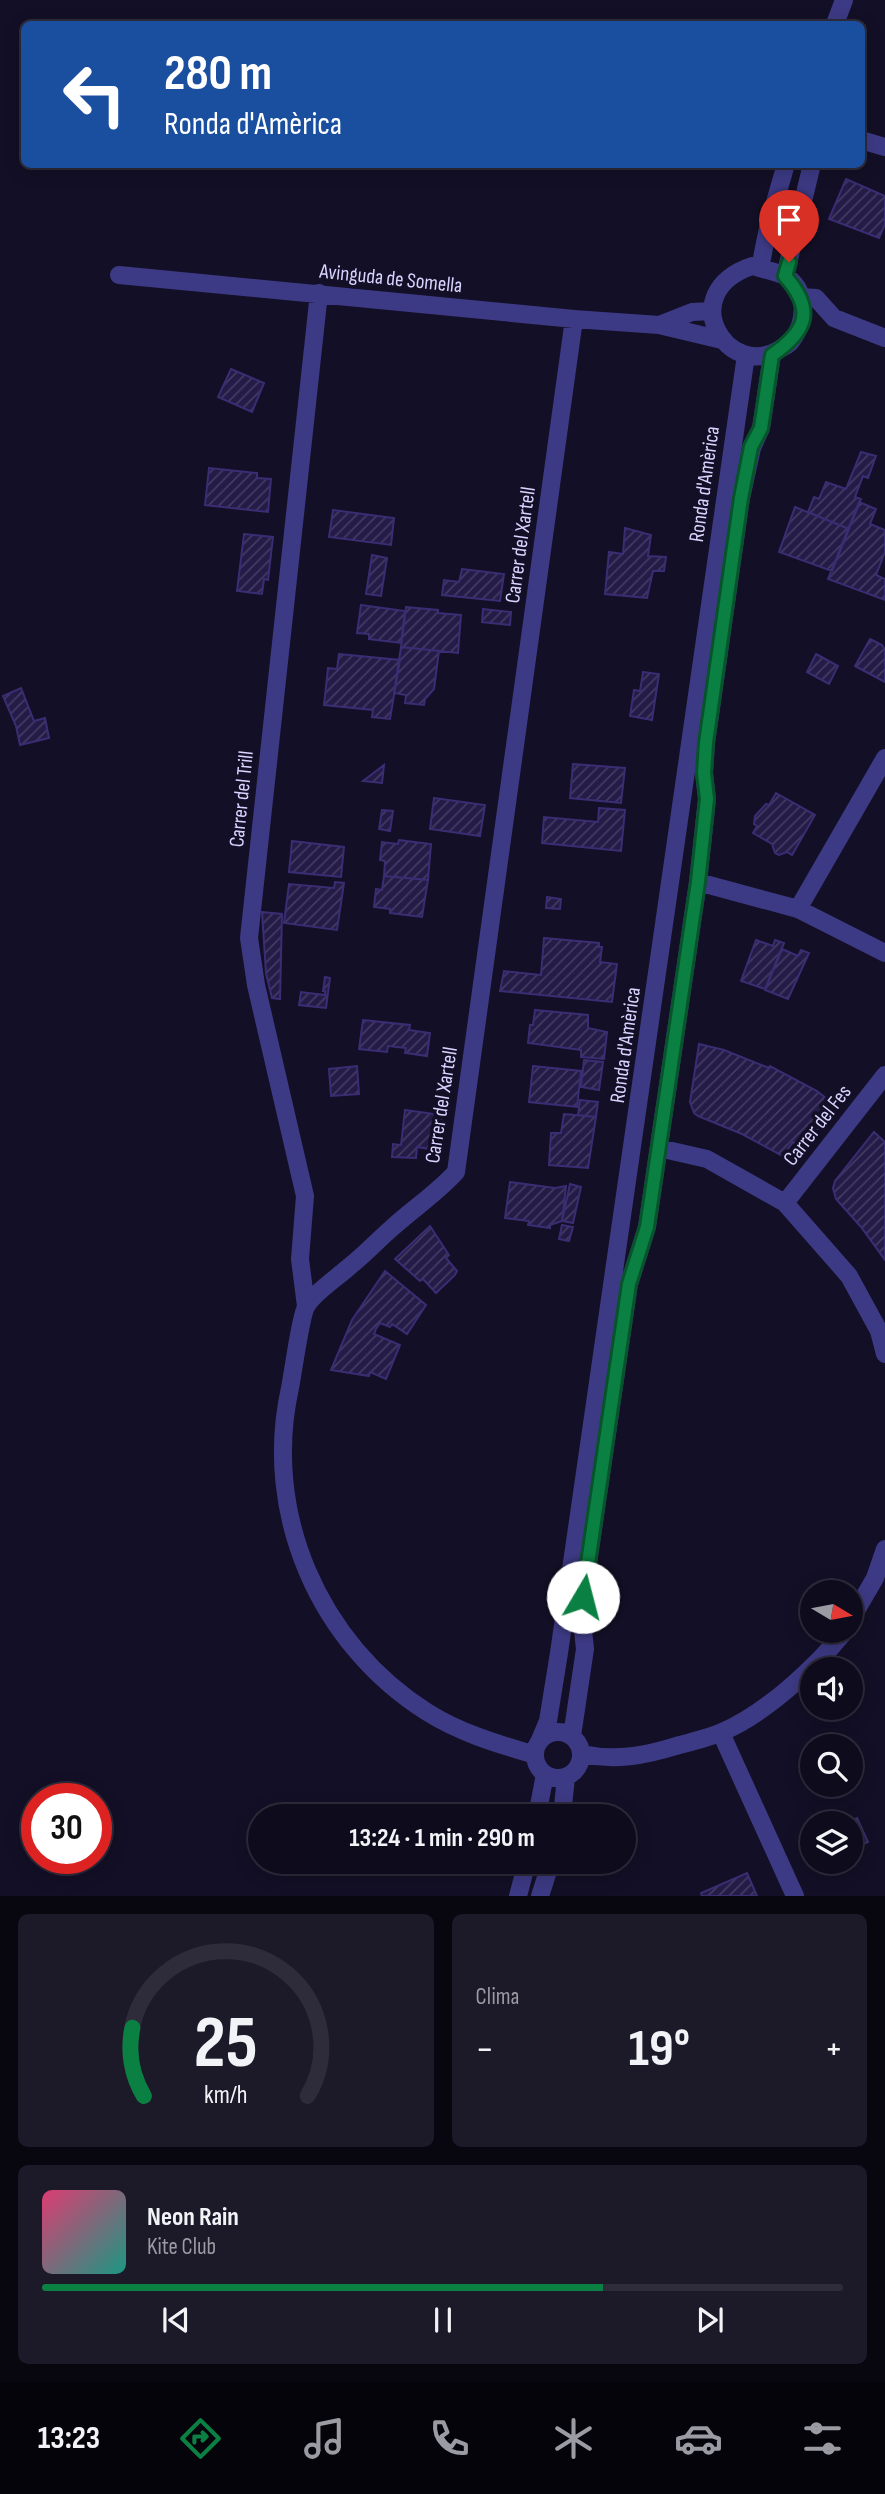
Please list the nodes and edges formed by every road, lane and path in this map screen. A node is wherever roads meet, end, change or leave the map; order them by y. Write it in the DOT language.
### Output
graph roads {
  1 [pos="844,0"];
  2 [pos="836,21"];
  3 [pos="865,141"];
  4 [pos="885,147"];
  5 [pos="785,168"];
  6 [pos="811,168"];
  7 [pos="760,268"];
  8 [pos="119,275"];
  9 [pos="785,276"];
  10 [pos="319,293"];
  11 [pos="800,297"];
  12 [pos="712,311"];
  13 [pos="834,318"];
  14 [pos="574,319"];
  15 [pos="803,324"];
  16 [pos="659,325"];
  17 [pos="885,338"];
  18 [pos="722,340"];
  19 [pos="746,355"];
  20 [pos="772,355"];
  21 [pos="885,758"];
  22 [pos="698,882"];
  23 [pos="798,909"];
  24 [pos="885,953"];
  25 [pos="885,1075"];
  26 [pos="659,1148"];
  27 [pos="785,1203"];
  28 [pos="306,1306"];
  29 [pos="885,1354"];
  30 [pos="885,1549"];
  31 [pos="863,1599"];
  32 [pos="835,1643"];
  33 [pos="721,1733"];
  34 [pos="572,1736"];
  35 [pos="537,1748"];
  36 [pos="582,1754"];
  37 [pos="545,1774"];
  38 [pos="566,1777"];
  39 [pos="539,1804"];
  40 [pos="563,1804"];
  41 [pos="524,1874"];
  42 [pos="547,1874"];
  43 [pos="518,1895"];
  44 [pos="540,1895"];
  45 [pos="795,1895"];
  1 -- 2 [label="street"];
  3 -- 4 [label="street"];
  5 -- 7 [label="street"];
  6 -- 9 [label="street"];
  7 -- 9 [label="street"];
  7 -- 12 [label="street"];
  8 -- 10 [label="street, Avinguda de Somella"];
  9 -- 11 [label="street"];
  10 -- 14 [label="street, Avinguda de Somella"];
  10 -- 28 [label="street, Carrer del Trill"];
  11 -- 13 [label="street"];
  11 -- 15 [label="street"];
  12 -- 16 [label="street, Avinguda de Somella"];
  12 -- 18 [label="street"];
  13 -- 15 [label="street"];
  13 -- 17 [label="street"];
  14 -- 16 [label="street, Avinguda de Somella"];
  14 -- 28 [label="street, Carrer del Xartell"];
  15 -- 20 [label="street"];
  16 -- 18 [label="street, Avinguda de Somella"];
  18 -- 19 [label="street"];
  19 -- 20 [label="street"];
  19 -- 35 [label="street, Ronda d'Amèrica"];
  20 -- 22 [label="street, Ronda d'Amèrica"];
  21 -- 23 [label="street"];
  22 -- 23 [label="street"];
  22 -- 26 [label="street, Ronda d'Amèrica"];
  23 -- 24 [label="street"];
  25 -- 27 [label="street, Carrer del Fes"];
  26 -- 27 [label="street"];
  26 -- 34 [label="street, Ronda d'Amèrica"];
  27 -- 29 [label="street"];
  28 -- 35 [label="street"];
  30 -- 31 [label="street"];
  32 -- 33 [label="street"];
  33 -- 36 [label="street"];
  33 -- 45 [label="street"];
  34 -- 35 [label="street"];
  34 -- 36 [label="street"];
  35 -- 37 [label="street"];
  36 -- 38 [label="street"];
  37 -- 38 [label="street"];
  37 -- 39 [label="street"];
  38 -- 40 [label="street"];
  41 -- 43 [label="street"];
  42 -- 44 [label="street"];
}
